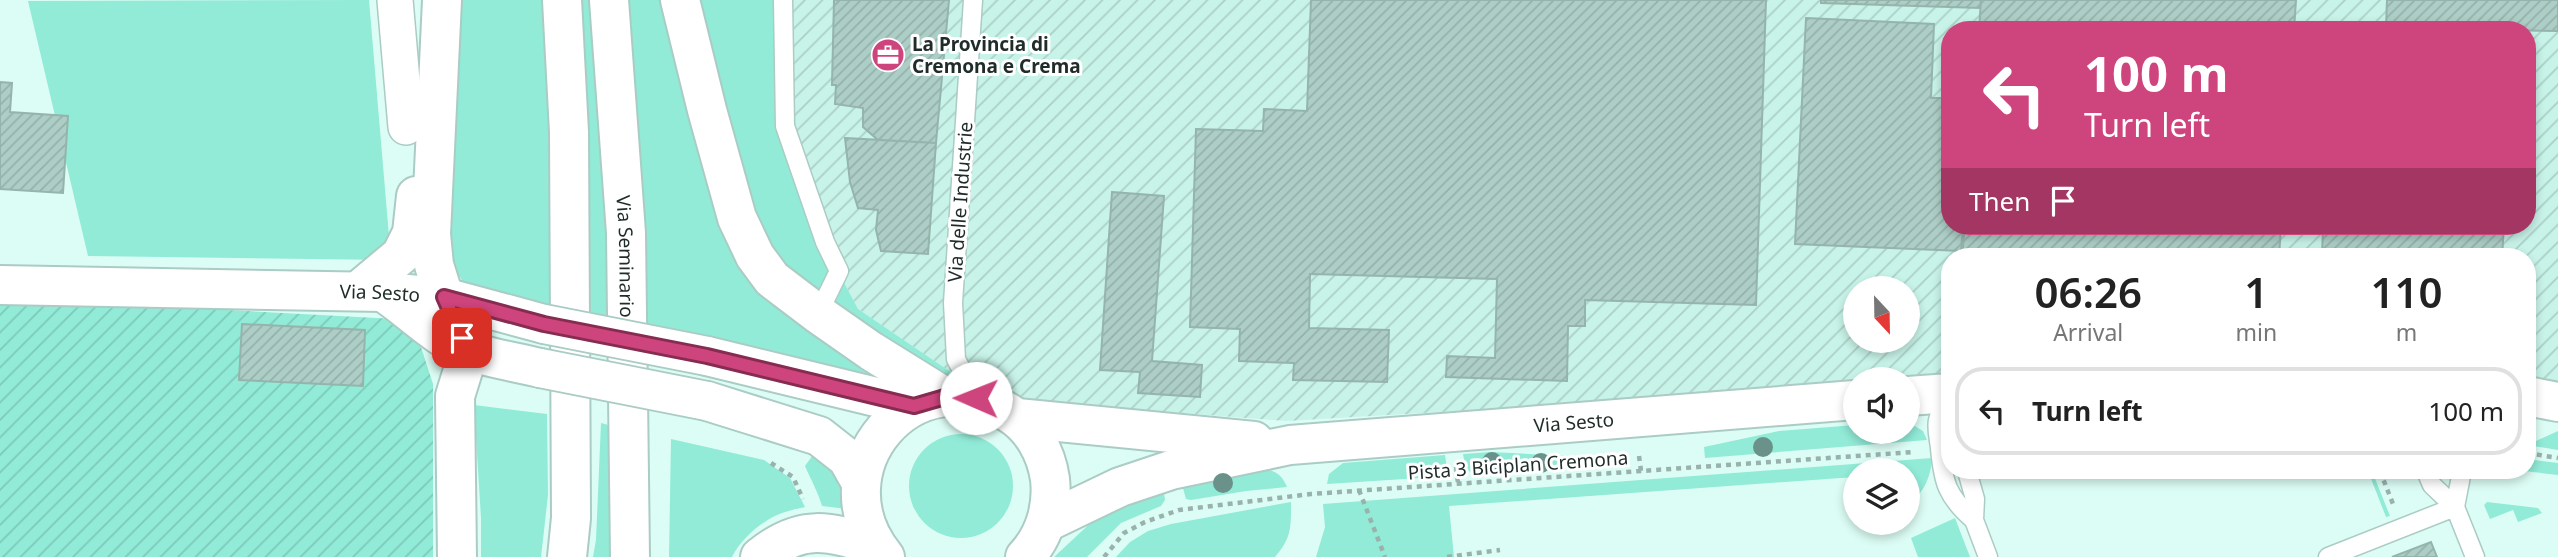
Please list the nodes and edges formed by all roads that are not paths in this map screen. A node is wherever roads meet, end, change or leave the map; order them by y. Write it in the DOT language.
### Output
graph roads {
  1 [pos="395,0"];
  2 [pos="442,0"];
  3 [pos="562,0"];
  4 [pos="610,0"];
  5 [pos="680,0"];
  6 [pos="783,0"];
  7 [pos="973,0"];
  8 [pos="438,98"];
  9 [pos="406,127"];
  10 [pos="0,285"];
  11 [pos="371,292"];
  12 [pos="444,297"];
  13 [pos="818,314"];
  14 [pos="544,324"];
  15 [pos="469,351"];
  16 [pos="1941,394"];
  17 [pos="1920,395"];
  18 [pos="945,400"];
  19 [pos="1843,401"];
  20 [pos="1941,414"];
  21 [pos="1017,418"];
  22 [pos="1290,445"];
  23 [pos="1941,459"];
  24 [pos="1943,479"];
  25 [pos="1969,479"];
  26 [pos="2429,479"];
  27 [pos="2460,479"];
  28 [pos="860,481"];
  29 [pos="2455,507"];
  30 [pos="1974,520"];
  31 [pos="1047,522"];
  32 [pos="880,552"];
  33 [pos="457,557"];
  34 [pos="567,557"];
  35 [pos="630,557"];
  36 [pos="760,557"];
  37 [pos="1025,557"];
  38 [pos="1988,557"];
  39 [pos="2328,557"];
  40 [pos="2475,557"];
  1 -- 9 [label="street"];
  2 -- 8 [label="street"];
  3 -- 34 [label="street"];
  4 -- 35 [label="street, Via Seminario"];
  5 -- 13 [label="street"];
  6 -- 13 [label="lane"];
  7 -- 18 [label="lane, Via delle Industrie"];
  8 -- 11 [label="street"];
  8 -- 12 [label="street"];
  10 -- 11 [label="street, Via Sesto"];
  11 -- 12 [label="street, Via Sesto"];
  11 -- 15 [label="street"];
  12 -- 14 [label="street, Via Sesto"];
  12 -- 15 [label="street"];
  13 -- 18 [label="street"];
  14 -- 15 [label="street"];
  14 -- 18 [label="street, Via Sesto, bridge"];
  15 -- 28 [label="street, bridge"];
  15 -- 33 [label="street"];
  16 -- 17 [label="street"];
  18 -- 21 [label="street, Via Sesto"];
  18 -- 28 [label="street"];
  19 -- 22 [label="street, Via Sesto"];
  20 -- 23 [label="lane"];
  21 -- 22 [label="street, Via Sesto"];
  21 -- 31 [label="street, Via Sesto"];
  22 -- 31 [label="street, Via Sesto"];
  24 -- 30 [label="lane"];
  25 -- 30 [label="lane"];
  26 -- 29 [label="lane"];
  27 -- 29 [label="lane"];
  28 -- 32 [label="street"];
  29 -- 39 [label="lane"];
  29 -- 40 [label="lane"];
  30 -- 38 [label="lane"];
  31 -- 37 [label="street, Via Sesto"];
  32 -- 36 [label="street"];
}
